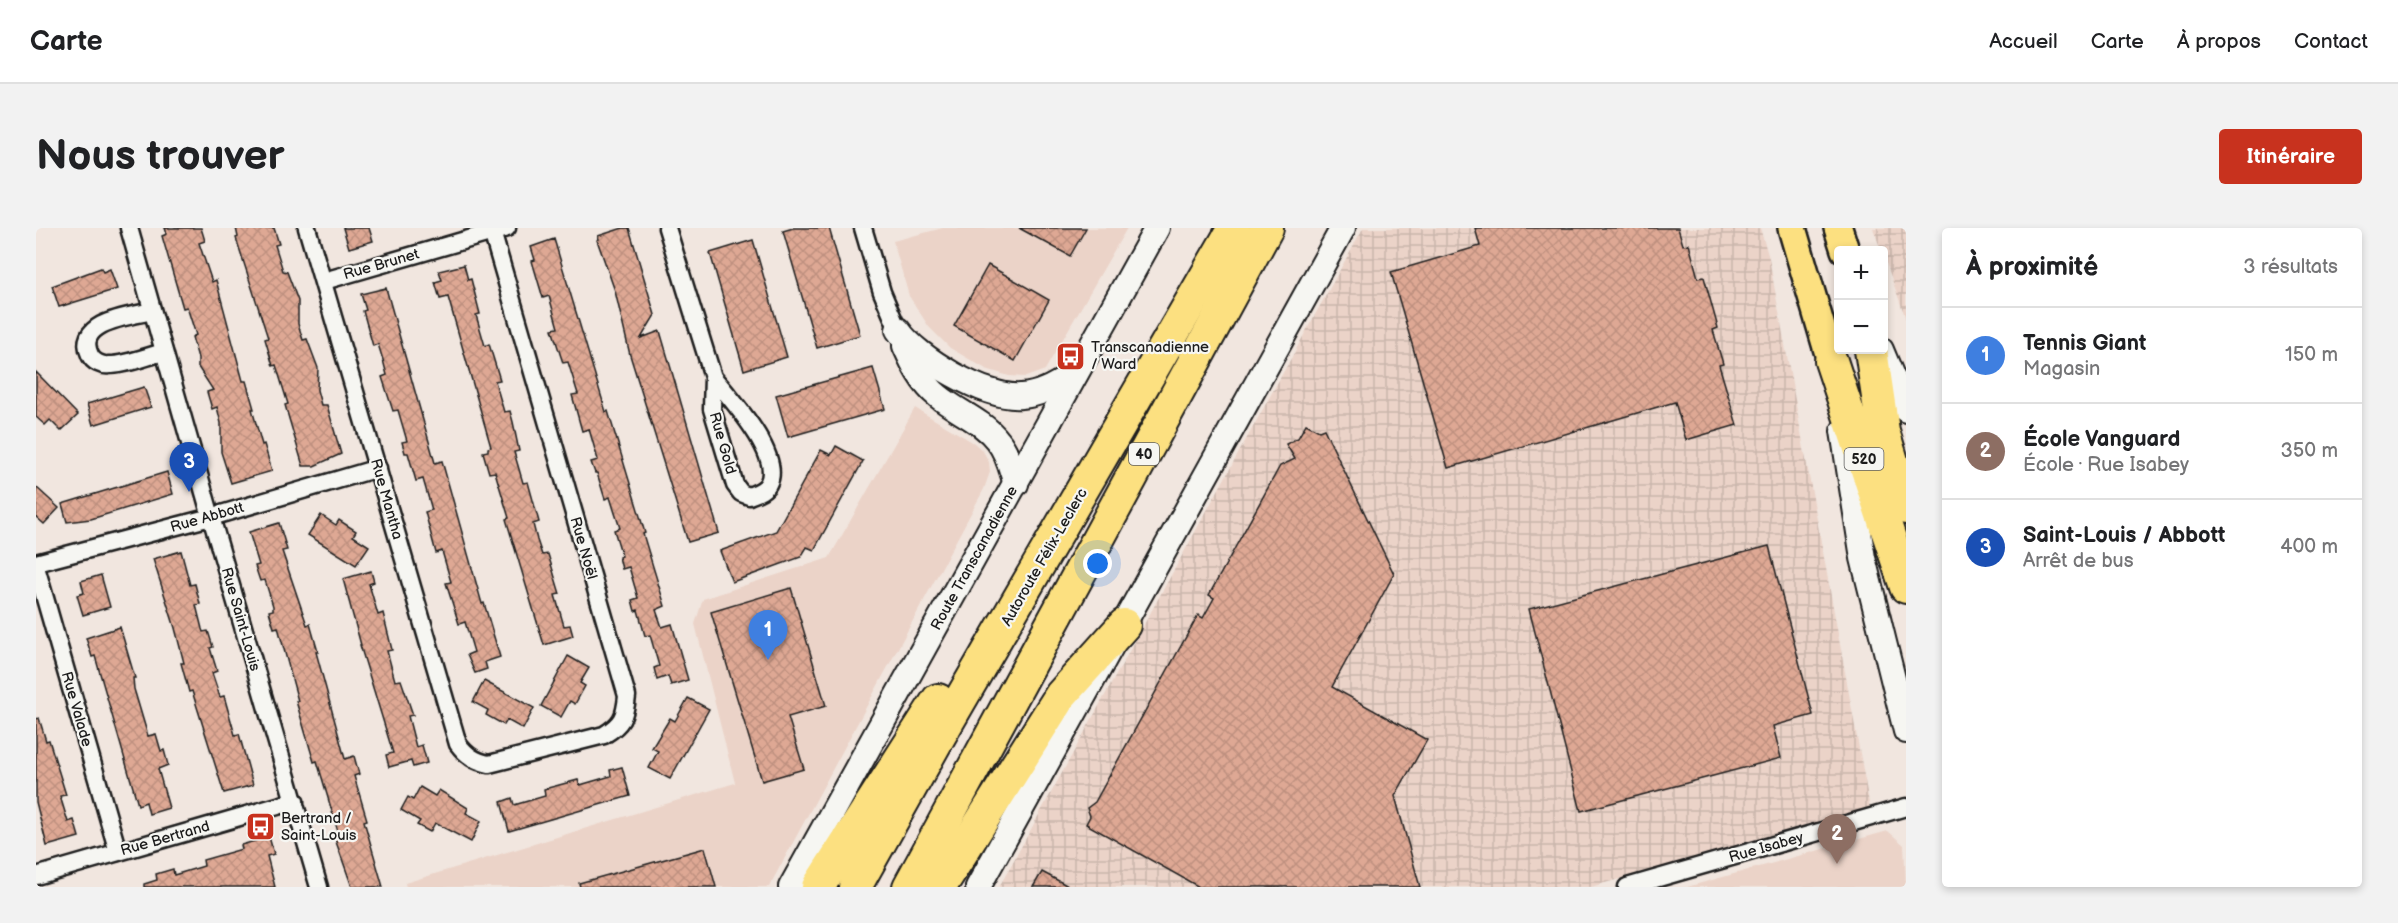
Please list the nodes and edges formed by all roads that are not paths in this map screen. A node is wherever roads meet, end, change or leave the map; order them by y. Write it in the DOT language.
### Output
graph roads {
  1 [pos="129,228"];
  2 [pos="307,228"];
  3 [pos="667,228"];
  4 [pos="864,228"];
  5 [pos="1157,228"];
  6 [pos="1343,228"];
  7 [pos="1792,228"];
  8 [pos="1838,228"];
  9 [pos="497,230"];
  10 [pos="1246,237"];
  11 [pos="1844,246"];
  12 [pos="324,281"];
  13 [pos="152,311"];
  14 [pos="898,330"];
  15 [pos="164,352"];
  16 [pos="1872,354"];
  17 [pos="1883,354"];
  18 [pos="1831,361"];
  19 [pos="1077,373"];
  20 [pos="712,377"];
  21 [pos="1906,410"];
  22 [pos="378,468"];
  23 [pos="1016,484"];
  24 [pos="1906,508"];
  25 [pos="211,517"];
  26 [pos="1056,536"];
  27 [pos="36,565"];
  28 [pos="1906,588"];
  29 [pos="1124,625"];
  30 [pos="1906,731"];
  31 [pos="477,761"];
  32 [pos="295,801"];
  33 [pos="1906,807"];
  34 [pos="118,852"];
  35 [pos="36,876"];
  36 [pos="319,887"];
  37 [pos="791,887"];
  38 [pos="818,887"];
  39 [pos="855,887"];
  40 [pos="909,887"];
  41 [pos="940,887"];
  42 [pos="978,887"];
  43 [pos="1627,887"];
  1 -- 13 [label="street, Rue Saint-Louis"];
  2 -- 12 [label="street, Rue Mantha"];
  3 -- 20 [label="street, Rue Gold"];
  4 -- 14 [label="street"];
  5 -- 19 [label="main road, Route Transcanadienne"];
  6 -- 29 [label="main road"];
  7 -- 18 [label="main road"];
  8 -- 11 [label="main road"];
  9 -- 12 [label="street, Rue Brunet"];
  9 -- 31 [label="street, Rue Noël"];
  10 -- 26 [label="highway, Autoroute Félix-Leclerc / 40"];
  10 -- 40 [label="highway, Autoroute Félix-Leclerc / 40"];
  12 -- 22 [label="street, Rue Mantha"];
  13 -- 15 [label="street, Rue Saint-Louis"];
  13 -- 15 [label="street"];
  14 -- 19 [label="main road"];
  14 -- 23 [label="main road"];
  15 -- 25 [label="street, Rue Saint-Louis"];
  16 -- 24 [label="highway, 520"];
  17 -- 21 [label="main road"];
  18 -- 28 [label="highway, 520"];
  18 -- 30 [label="main road"];
  19 -- 23 [label="main road, Route Transcanadienne"];
  20 -- 20 [label="street, Rue Gold"];
  22 -- 25 [label="street, Rue Abbott"];
  22 -- 31 [label="street, Rue Mantha"];
  23 -- 37 [label="main road, Route Transcanadienne"];
  25 -- 27 [label="street, Rue Abbott"];
  25 -- 32 [label="street, Rue Saint-Louis"];
  26 -- 38 [label="highway"];
  26 -- 39 [label="highway, Autoroute Félix-Leclerc / 40"];
  27 -- 34 [label="street, Rue Valade"];
  29 -- 41 [label="highway"];
  29 -- 42 [label="main road"];
  32 -- 34 [label="street, Rue Bertrand"];
  32 -- 36 [label="street, Rue Saint-Louis"];
  33 -- 43 [label="street, Rue Isabey"];
  34 -- 35 [label="street, Rue Bertrand"];
}
